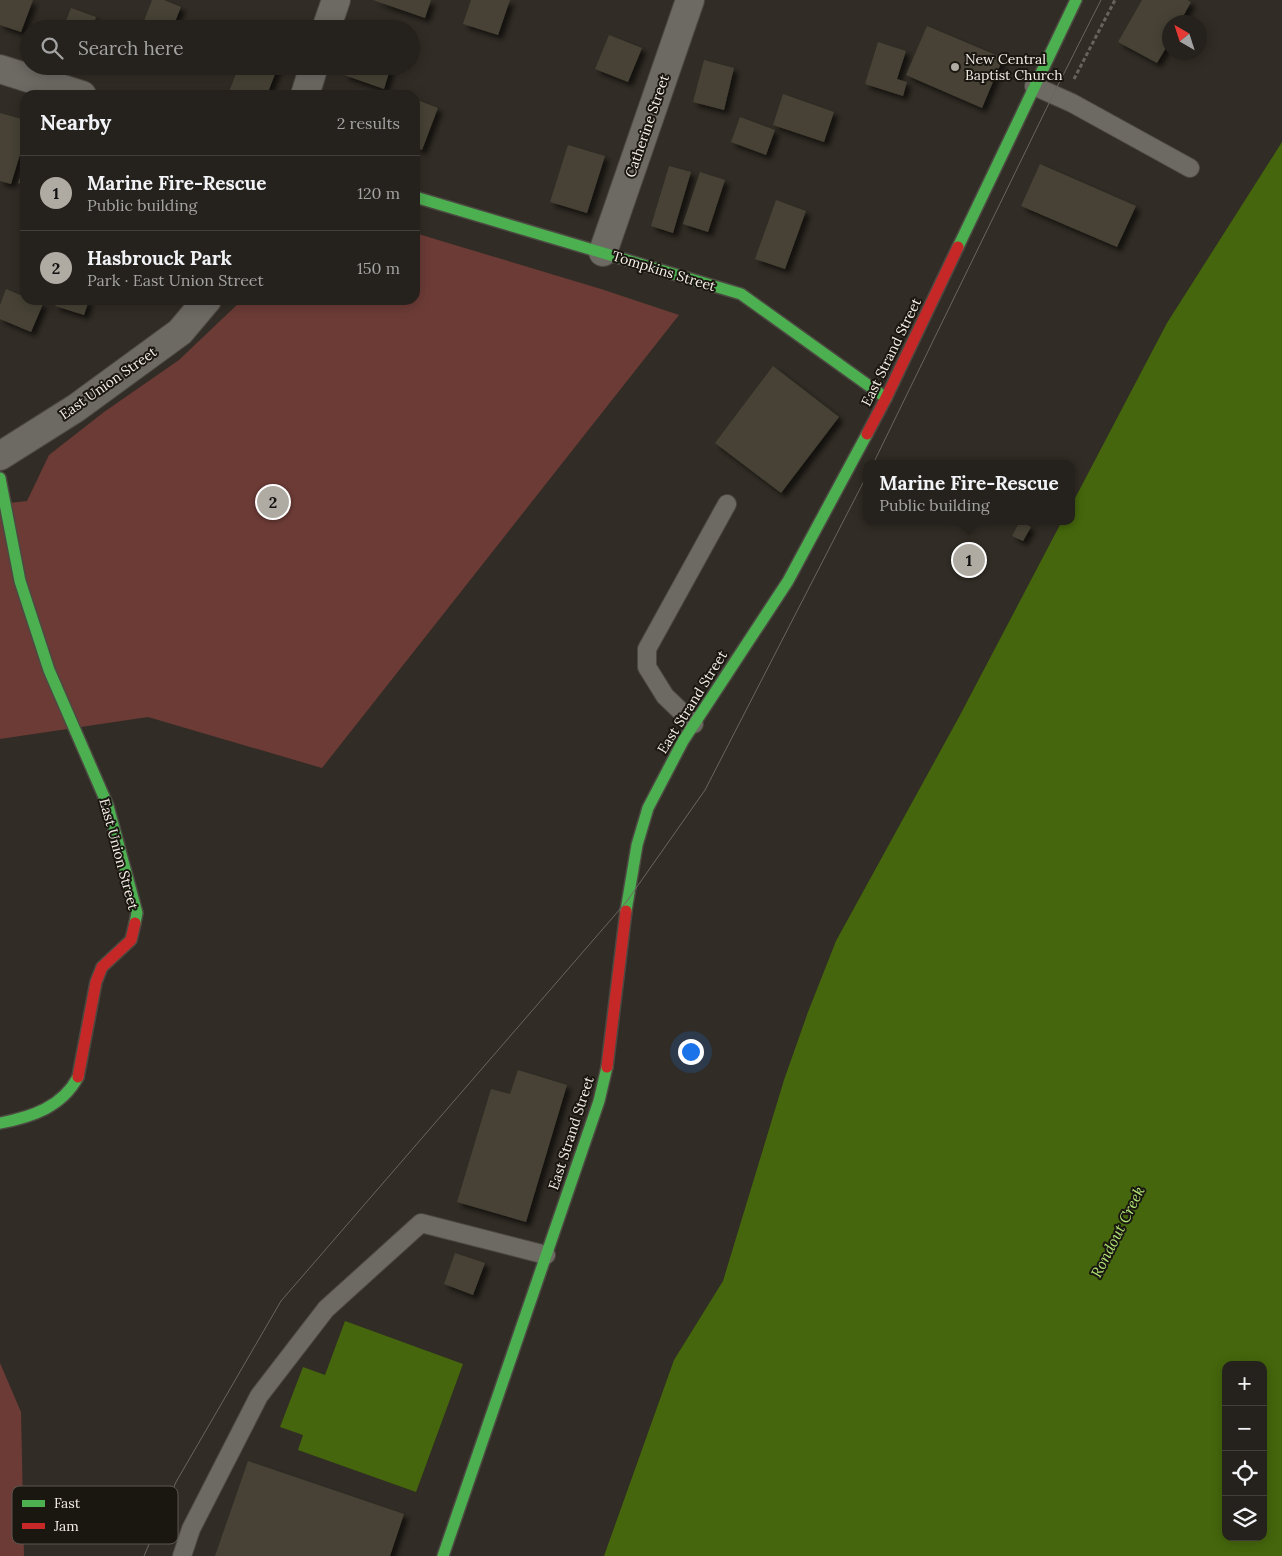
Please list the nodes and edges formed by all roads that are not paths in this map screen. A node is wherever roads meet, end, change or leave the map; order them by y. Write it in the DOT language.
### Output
graph roads {
  1 [pos="336,0"];
  2 [pos="690,0"];
  3 [pos="1076,0"];
  4 [pos="329,20"];
  5 [pos="0,69"];
  6 [pos="311,75"];
  7 [pos="1034,86"];
  8 [pos="66,90"];
  9 [pos="306,90"];
  10 [pos="1190,168"];
  11 [pos="420,198"];
  12 [pos="603,252"];
  13 [pos="203,305"];
  14 [pos="886,398"];
  15 [pos="0,456"];
  16 [pos="0,478"];
  17 [pos="726,504"];
  18 [pos="694,724"];
  19 [pos="0,1123"];
  20 [pos="546,1255"];
  21 [pos="182,1556"];
  22 [pos="443,1556"];
  1 -- 4 [label="street"];
  2 -- 12 [label="street, Catherine Street"];
  3 -- 7 [label="street, East Strand Street"];
  5 -- 8 [label="street"];
  6 -- 9 [label="street"];
  7 -- 10 [label="lane"];
  7 -- 14 [label="street, East Strand Street"];
  11 -- 12 [label="street, Tompkins Street"];
  12 -- 14 [label="street, Tompkins Street"];
  13 -- 15 [label="street, East Union Street"];
  14 -- 18 [label="street, East Strand Street"];
  16 -- 19 [label="street, East Union Street"];
  17 -- 18 [label="lane"];
  18 -- 20 [label="street, East Strand Street"];
  20 -- 21 [label="lane"];
  20 -- 22 [label="street, East Strand Street"];
}
